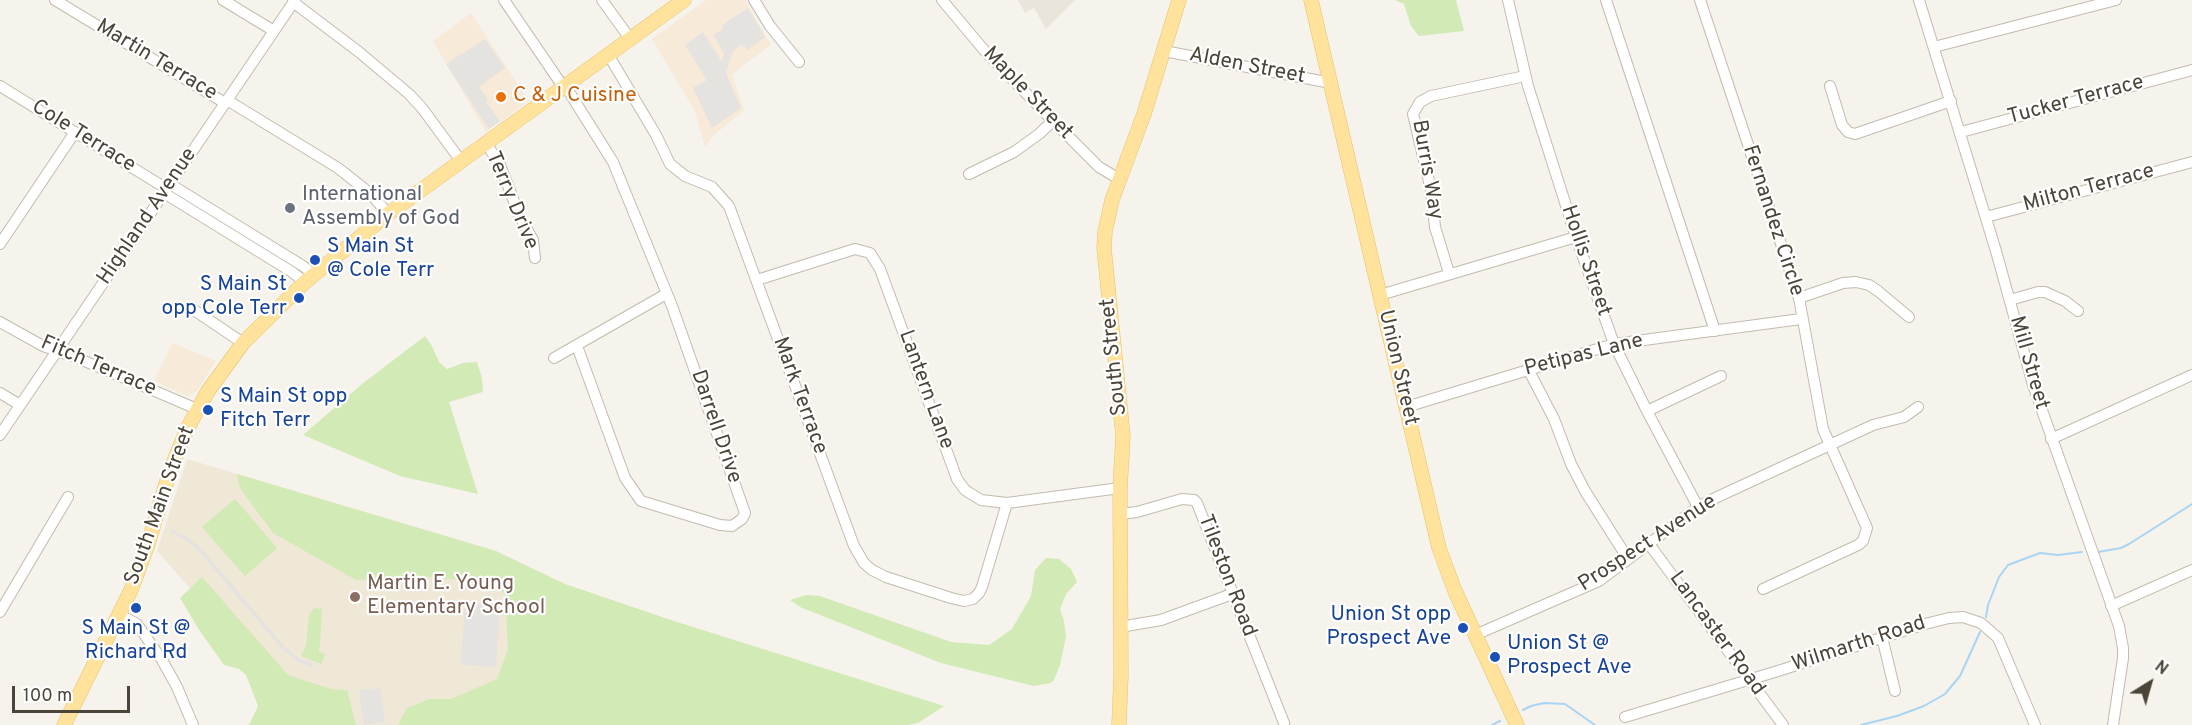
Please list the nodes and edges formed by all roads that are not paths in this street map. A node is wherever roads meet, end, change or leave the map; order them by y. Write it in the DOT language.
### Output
graph roads {
  1 [pos="56,0"];
  2 [pos="223,0"];
  3 [pos="504,0"];
  4 [pos="602,0"];
  5 [pos="684,0"];
  6 [pos="754,0"];
  7 [pos="942,0"];
  8 [pos="1179,0"];
  9 [pos="1311,0"];
  10 [pos="1508,0"];
  11 [pos="1606,0"];
  12 [pos="1700,0"];
  13 [pos="1919,0"];
  14 [pos="2116,0"];
  15 [pos="294,1"];
  16 [pos="274,31"];
  17 [pos="631,40"];
  18 [pos="1934,47"];
  19 [pos="1164,51"];
  20 [pos="609,56"];
  21 [pos="800,62"];
  22 [pos="2192,70"];
  23 [pos="1525,76"];
  24 [pos="1331,83"];
  25 [pos="0,86"];
  26 [pos="1830,86"];
  27 [pos="565,88"];
  28 [pos="226,101"];
  29 [pos="1951,101"];
  30 [pos="1053,121"];
  31 [pos="75,132"];
  32 [pos="1961,132"];
  33 [pos="486,143"];
  34 [pos="460,161"];
  35 [pos="2192,162"];
  36 [pos="969,174"];
  37 [pos="1119,179"];
  38 [pos="167,188"];
  39 [pos="388,214"];
  40 [pos="1986,216"];
  41 [pos="1576,237"];
  42 [pos="0,244"];
  43 [pos="535,258"];
  44 [pos="1449,273"];
  45 [pos="309,278"];
  46 [pos="757,280"];
  47 [pos="666,294"];
  48 [pos="1380,295"];
  49 [pos="1799,298"];
  50 [pos="2010,300"];
  51 [pos="191,308"];
  52 [pos="2078,312"];
  53 [pos="1909,317"];
  54 [pos="1801,319"];
  55 [pos="0,322"];
  56 [pos="1715,331"];
  57 [pos="243,343"];
  58 [pos="1614,344"];
  59 [pos="577,346"];
  60 [pos="57,351"];
  61 [pos="554,358"];
  62 [pos="1528,369"];
  63 [pos="2192,375"];
  64 [pos="1721,376"];
  65 [pos="0,393"];
  66 [pos="20,405"];
  67 [pos="1407,407"];
  68 [pos="1918,407"];
  69 [pos="197,409"];
  70 [pos="1647,411"];
  71 [pos="0,435"];
  72 [pos="2051,439"];
  73 [pos="1829,446"];
  74 [pos="1120,488"];
  75 [pos="68,497"];
  76 [pos="1007,503"];
  77 [pos="1698,507"];
  78 [pos="1121,514"];
  79 [pos="1649,544"];
  80 [pos="1628,559"];
  81 [pos="2192,570"];
  82 [pos="1763,589"];
  83 [pos="1232,594"];
  84 [pos="2111,606"];
  85 [pos="0,612"];
  86 [pos="120,615"];
  87 [pos="1120,627"];
  88 [pos="1475,635"];
  89 [pos="1882,637"];
  90 [pos="1749,680"];
  91 [pos="1895,691"];
  92 [pos="1625,717"];
  93 [pos="1284,723"];
  94 [pos="64,725"];
  95 [pos="193,725"];
  96 [pos="1119,725"];
  97 [pos="1517,725"];
  98 [pos="1783,725"];
  99 [pos="2035,725"];
  100 [pos="2112,725"];
  1 -- 28 [label="street, Martin Terrace"];
  2 -- 16 [label="street"];
  3 -- 27 [label="street, Darrell Drive"];
  4 -- 17 [label="street"];
  5 -- 17 [label="main road, South Main Street"];
  6 -- 21 [label="street"];
  7 -- 30 [label="street, Maple Street"];
  8 -- 19 [label="main road, South Street"];
  9 -- 24 [label="main road, Union Street"];
  10 -- 23 [label="street, Hollis Street"];
  11 -- 56 [label="street"];
  12 -- 49 [label="street, Fernandez Circle"];
  13 -- 18 [label="street, Mill Street"];
  14 -- 18 [label="street"];
  15 -- 16 [label="street, Highland Avenue"];
  15 -- 34 [label="street"];
  16 -- 28 [label="street, Highland Avenue"];
  17 -- 20 [label="main road, South Main Street"];
  18 -- 29 [label="street, Mill Street"];
  19 -- 24 [label="street, Alden Street"];
  19 -- 37 [label="main road, South Street"];
  20 -- 27 [label="main road, South Main Street"];
  20 -- 46 [label="street, Mark Terrace"];
  22 -- 32 [label="street, Tucker Terrace"];
  23 -- 41 [label="street, Hollis Street"];
  23 -- 44 [label="street, Burris Way"];
  24 -- 48 [label="main road, Union Street"];
  25 -- 31 [label="street, Cole Terrace"];
  26 -- 29 [label="street"];
  27 -- 33 [label="main road, South Main Street"];
  27 -- 47 [label="street, Darrell Drive"];
  28 -- 38 [label="street, Highland Avenue"];
  28 -- 39 [label="street, Martin Terrace"];
  29 -- 32 [label="street, Mill Street"];
  30 -- 36 [label="street"];
  30 -- 37 [label="street, Maple Street"];
  31 -- 38 [label="street, Cole Terrace"];
  31 -- 42 [label="street"];
  32 -- 40 [label="street, Mill Street"];
  33 -- 34 [label="main road, South Main Street"];
  33 -- 43 [label="street, Terry Drive"];
  34 -- 39 [label="main road, South Main Street"];
  35 -- 40 [label="street, Milton Terrace"];
  37 -- 74 [label="main road, South Street"];
  38 -- 45 [label="street, Cole Terrace"];
  38 -- 60 [label="street, Highland Avenue"];
  39 -- 45 [label="main road, South Main Street"];
  40 -- 50 [label="street, Mill Street"];
  41 -- 44 [label="street"];
  41 -- 58 [label="street, Hollis Street"];
  44 -- 48 [label="street"];
  45 -- 57 [label="main road, South Main Street"];
  46 -- 76 [label="street, Lantern Lane"];
  46 -- 76 [label="street, Mark Terrace"];
  47 -- 59 [label="street"];
  47 -- 59 [label="street, Darrell Drive"];
  48 -- 67 [label="main road, Union Street"];
  49 -- 53 [label="street"];
  49 -- 54 [label="street, Fernandez Circle"];
  50 -- 52 [label="street"];
  50 -- 72 [label="street, Mill Street"];
  51 -- 57 [label="street"];
  54 -- 56 [label="street, Petipas Lane"];
  54 -- 73 [label="street, Fernandez Circle"];
  55 -- 60 [label="street, Fitch Terrace"];
  56 -- 58 [label="street, Petipas Lane"];
  57 -- 69 [label="main road, South Main Street"];
  58 -- 62 [label="street, Petipas Lane"];
  58 -- 70 [label="street, Hollis Street"];
  59 -- 61 [label="street"];
  60 -- 66 [label="street, Highland Avenue"];
  60 -- 69 [label="street, Fitch Terrace"];
  62 -- 67 [label="street, Petipas Lane"];
  62 -- 80 [label="street"];
  63 -- 72 [label="street"];
  64 -- 70 [label="street"];
  65 -- 66 [label="street"];
  66 -- 71 [label="street, Highland Avenue"];
  67 -- 88 [label="main road, Union Street"];
  68 -- 73 [label="street, Prospect Avenue"];
  69 -- 86 [label="main road, South Main Street"];
  70 -- 77 [label="street, Hollis Street"];
  72 -- 84 [label="street, Mill Street"];
  73 -- 77 [label="street, Prospect Avenue"];
  73 -- 82 [label="street, Fernandez Circle"];
  74 -- 76 [label="street, Lantern Lane"];
  74 -- 78 [label="main road, South Street"];
  75 -- 85 [label="street"];
  77 -- 79 [label="street, Prospect Avenue"];
  78 -- 83 [label="street, Tileston Road"];
  78 -- 87 [label="main road, South Street"];
  79 -- 80 [label="street, Prospect Avenue"];
  79 -- 90 [label="street, Lancaster Road"];
  80 -- 88 [label="street, Prospect Avenue"];
  81 -- 84 [label="street"];
  83 -- 87 [label="street"];
  83 -- 93 [label="street, Tileston Road"];
  84 -- 100 [label="street, Mill Street"];
  86 -- 94 [label="main road, South Main Street"];
  86 -- 95 [label="street"];
  87 -- 96 [label="main road, South Street"];
  88 -- 97 [label="main road, Union Street"];
  89 -- 90 [label="street, Wilmarth Road"];
  89 -- 91 [label="street"];
  89 -- 99 [label="street, Wilmarth Road"];
  90 -- 92 [label="street, Wilmarth Road"];
  90 -- 98 [label="street, Lancaster Road"];
}
